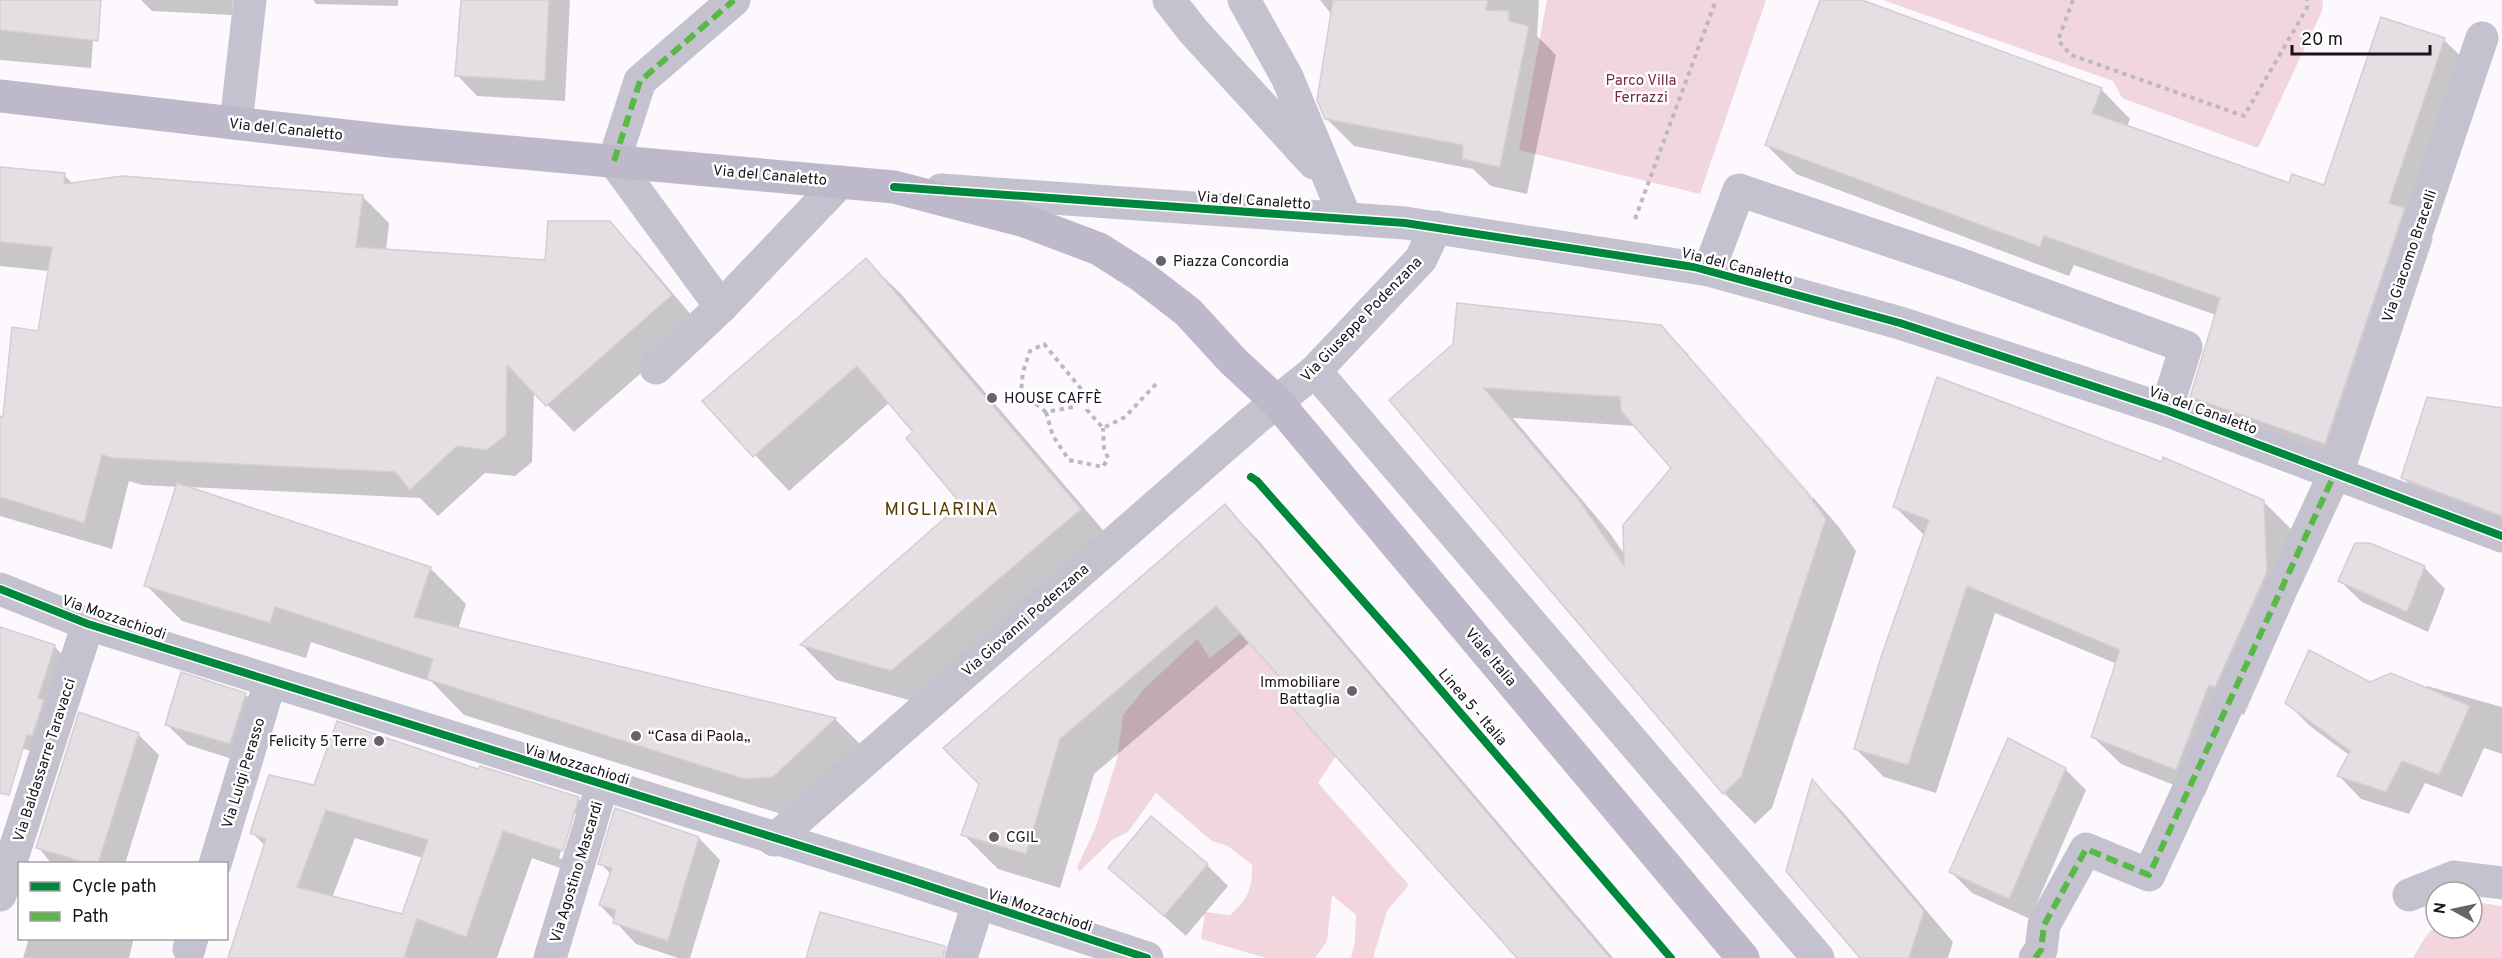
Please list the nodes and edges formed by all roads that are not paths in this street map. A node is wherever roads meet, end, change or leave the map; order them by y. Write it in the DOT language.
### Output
graph roads {
  1 [pos="250,0"];
  2 [pos="734,0"];
  3 [pos="1169,0"];
  4 [pos="1244,0"];
  5 [pos="2482,38"];
  6 [pos="0,96"];
  7 [pos="236,123"];
  8 [pos="614,161"];
  9 [pos="1329,180"];
  10 [pos="840,182"];
  11 [pos="894,187"];
  12 [pos="1346,219"];
  13 [pos="1436,227"];
  14 [pos="1708,270"];
  15 [pos="721,307"];
  16 [pos="656,368"];
  17 [pos="1315,371"];
  18 [pos="1277,402"];
  19 [pos="2166,410"];
  20 [pos="2336,473"];
  21 [pos="2502,536"];
  22 [pos="0,590"];
  23 [pos="88,624"];
  24 [pos="270,682"];
  25 [pos="602,786"];
  26 [pos="774,840"];
  27 [pos="216,862"];
  28 [pos="2502,883"];
  29 [pos="0,895"];
  30 [pos="2409,895"];
  31 [pos="978,904"];
  32 [pos="550,958"];
  33 [pos="961,958"];
  34 [pos="1147,958"];
  35 [pos="1743,958"];
  36 [pos="1818,958"];
  37 [pos="2035,958"];
  1 -- 7 [label="street"];
  2 -- 8 [label="street"];
  3 -- 9 [label="street"];
  4 -- 9 [label="street"];
  5 -- 20 [label="street, Via Giacomo Bracelli"];
  6 -- 7 [label="main road, Via del Canaletto"];
  7 -- 8 [label="main road, Via del Canaletto"];
  8 -- 10 [label="main road, Via del Canaletto"];
  8 -- 15 [label="street"];
  9 -- 12 [label="street"];
  10 -- 11 [label="main road, Via del Canaletto"];
  10 -- 15 [label="street"];
  11 -- 12 [label="street, Via del Canaletto"];
  11 -- 18 [label="main road, Viale Italia"];
  12 -- 13 [label="street, Via del Canaletto"];
  13 -- 14 [label="street, Via del Canaletto"];
  13 -- 17 [label="street, Via Giuseppe Podenzana"];
  14 -- 19 [label="street, Via del Canaletto"];
  14 -- 19 [label="street"];
  15 -- 16 [label="street"];
  17 -- 18 [label="street, Via Giuseppe Podenzana"];
  17 -- 36 [label="street"];
  18 -- 26 [label="street, Via Giovanni Podenzana"];
  18 -- 35 [label="main road, Viale Italia"];
  19 -- 20 [label="street, Via del Canaletto"];
  20 -- 21 [label="street, Via del Canaletto"];
  20 -- 37 [label="street, Via Giacomo Bracelli"];
  22 -- 23 [label="street, Via Mozzachiodi"];
  23 -- 24 [label="street, Via Mozzachiodi"];
  23 -- 29 [label="street, Via Baldassarre Taravacci"];
  24 -- 25 [label="street, Via Mozzachiodi"];
  24 -- 27 [label="street, Via Luigi Perasso"];
  25 -- 26 [label="street, Via Mozzachiodi"];
  25 -- 32 [label="street, Via Agostino Mascardi"];
  26 -- 31 [label="street, Via Mozzachiodi"];
  28 -- 30 [label="street"];
  31 -- 33 [label="street"];
  31 -- 34 [label="street, Via Mozzachiodi"];
}
